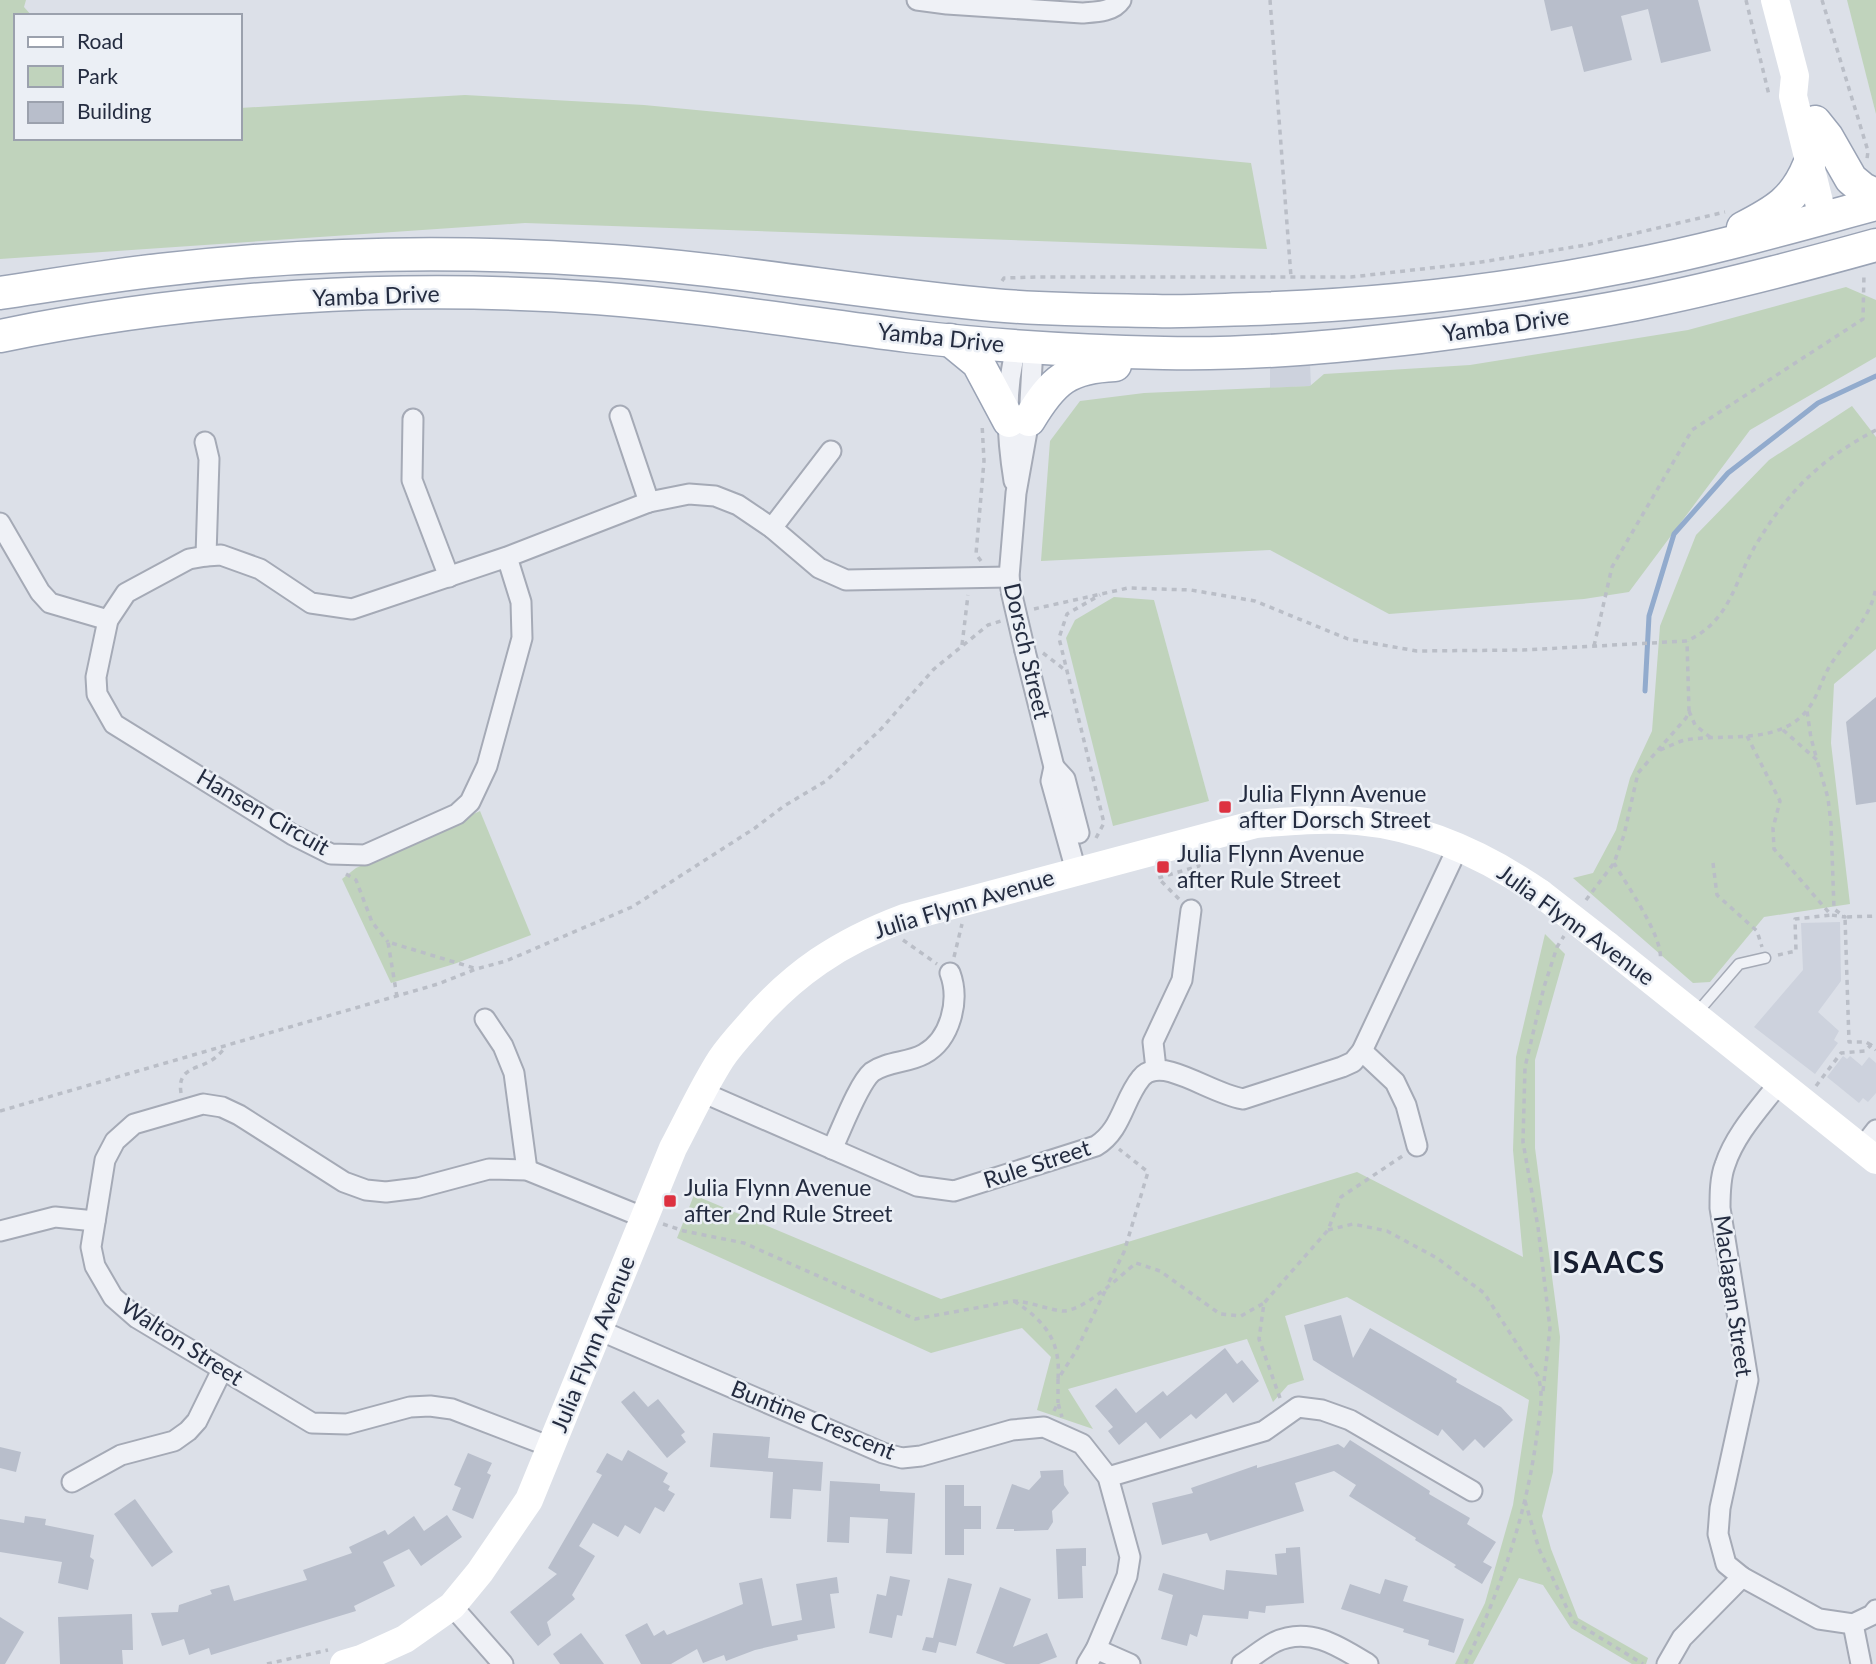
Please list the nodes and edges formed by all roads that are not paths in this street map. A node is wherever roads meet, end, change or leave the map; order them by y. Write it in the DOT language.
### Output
graph roads {
  1 [pos="917,0"];
  2 [pos="1121,0"];
  3 [pos="1775,0"];
  4 [pos="1795,76"];
  5 [pos="1815,122"];
  6 [pos="1809,164"];
  7 [pos="1876,195"];
  8 [pos="1876,204"];
  9 [pos="1830,216"];
  10 [pos="1701,249"];
  11 [pos="1855,255"];
  12 [pos="0,293"];
  13 [pos="1027,308"];
  14 [pos="0,336"];
  15 [pos="950,340"];
  16 [pos="1025,347"];
  17 [pos="1167,353"];
  18 [pos="620,416"];
  19 [pos="413,419"];
  20 [pos="1019,420"];
  21 [pos="205,442"];
  22 [pos="831,451"];
  23 [pos="649,502"];
  24 [pos="0,523"];
  25 [pos="772,528"];
  26 [pos="205,556"];
  27 [pos="506,557"];
  28 [pos="449,577"];
  29 [pos="1010,584"];
  30 [pos="108,620"];
  31 [pos="1458,847"];
  32 [pos="1082,869"];
  33 [pos="1191,910"];
  34 [pos="1765,958"];
  35 [pos="950,973"];
  36 [pos="1695,1015"];
  37 [pos="485,1019"];
  38 [pos="1362,1051"];
  39 [pos="1156,1069"];
  40 [pos="1779,1083"];
  41 [pos="702,1092"];
  42 [pos="1417,1146"];
  43 [pos="1871,1146"];
  44 [pos="832,1149"];
  45 [pos="527,1170"];
  46 [pos="654,1216"];
  47 [pos="95,1221"];
  48 [pos="0,1231"];
  49 [pos="599,1330"];
  50 [pos="222,1370"];
  51 [pos="551,1447"];
  52 [pos="1108,1477"];
  53 [pos="72,1482"];
  54 [pos="1472,1491"];
  55 [pos="1742,1577"];
  56 [pos="452,1606"];
  57 [pos="1876,1611"];
  58 [pos="1853,1624"];
  59 [pos="342,1656"];
  60 [pos="1091,1656"];
  61 [pos="503,1664"];
  62 [pos="1130,1664"];
  63 [pos="1242,1664"];
  64 [pos="1368,1664"];
  65 [pos="1667,1664"];
  66 [pos="1861,1664"];
  1 -- 2 [label="street"];
  3 -- 4 [label="street"];
  4 -- 5 [label="street"];
  4 -- 6 [label="street"];
  5 -- 7 [label="main road"];
  5 -- 9 [label="street"];
  6 -- 9 [label="street"];
  6 -- 10 [label="main road"];
  8 -- 9 [label="main road"];
  9 -- 10 [label="main road"];
  9 -- 11 [label="main road"];
  10 -- 13 [label="main road, Yamba Drive"];
  11 -- 17 [label="main road, Yamba Drive"];
  12 -- 13 [label="main road, Yamba Drive"];
  13 -- 16 [label="main road"];
  14 -- 15 [label="main road, Yamba Drive"];
  15 -- 16 [label="main road, Yamba Drive"];
  15 -- 20 [label="main road"];
  16 -- 17 [label="main road, Yamba Drive"];
  16 -- 20 [label="street, Dorsch Street"];
  17 -- 20 [label="main road"];
  18 -- 23 [label="street"];
  19 -- 28 [label="street"];
  20 -- 29 [label="street, Dorsch Street"];
  21 -- 26 [label="street"];
  22 -- 25 [label="street"];
  23 -- 25 [label="street, Hansen Circuit"];
  23 -- 27 [label="street, Hansen Circuit"];
  24 -- 30 [label="street"];
  25 -- 29 [label="street, Hansen Circuit"];
  26 -- 28 [label="street, Hansen Circuit"];
  26 -- 30 [label="street, Hansen Circuit"];
  27 -- 28 [label="street, Hansen Circuit"];
  27 -- 30 [label="street, Hansen Circuit"];
  29 -- 32 [label="street, Dorsch Street, bridge"];
  31 -- 32 [label="street, Julia Flynn Avenue"];
  31 -- 36 [label="street, Julia Flynn Avenue, bridge"];
  31 -- 38 [label="street"];
  32 -- 41 [label="street, Julia Flynn Avenue"];
  33 -- 39 [label="street"];
  34 -- 36 [label="lane"];
  35 -- 44 [label="street"];
  36 -- 40 [label="street, Julia Flynn Avenue"];
  37 -- 45 [label="street"];
  38 -- 39 [label="street"];
  38 -- 42 [label="street"];
  39 -- 44 [label="street, Rule Street"];
  40 -- 43 [label="street, Julia Flynn Avenue"];
  40 -- 55 [label="street, Maclagan Street"];
  41 -- 44 [label="street, Rule Street"];
  41 -- 46 [label="street, Julia Flynn Avenue"];
  45 -- 46 [label="street, Walton Street"];
  45 -- 47 [label="street, Walton Street"];
  46 -- 49 [label="street, Julia Flynn Avenue"];
  47 -- 48 [label="street"];
  47 -- 50 [label="street, Walton Street"];
  49 -- 51 [label="street, Julia Flynn Avenue"];
  49 -- 52 [label="street, Buntine Crescent"];
  50 -- 51 [label="street, Walton Street"];
  50 -- 53 [label="street"];
  51 -- 56 [label="street, Julia Flynn Avenue"];
  52 -- 54 [label="street"];
  52 -- 60 [label="street, Buntine Crescent"];
  55 -- 58 [label="street, Maclagan Street"];
  55 -- 65 [label="street"];
  56 -- 59 [label="street, Julia Flynn Avenue"];
  56 -- 61 [label="street"];
  57 -- 58 [label="street"];
  58 -- 66 [label="street"];
  60 -- 62 [label="street"];
  63 -- 64 [label="street"];
}
